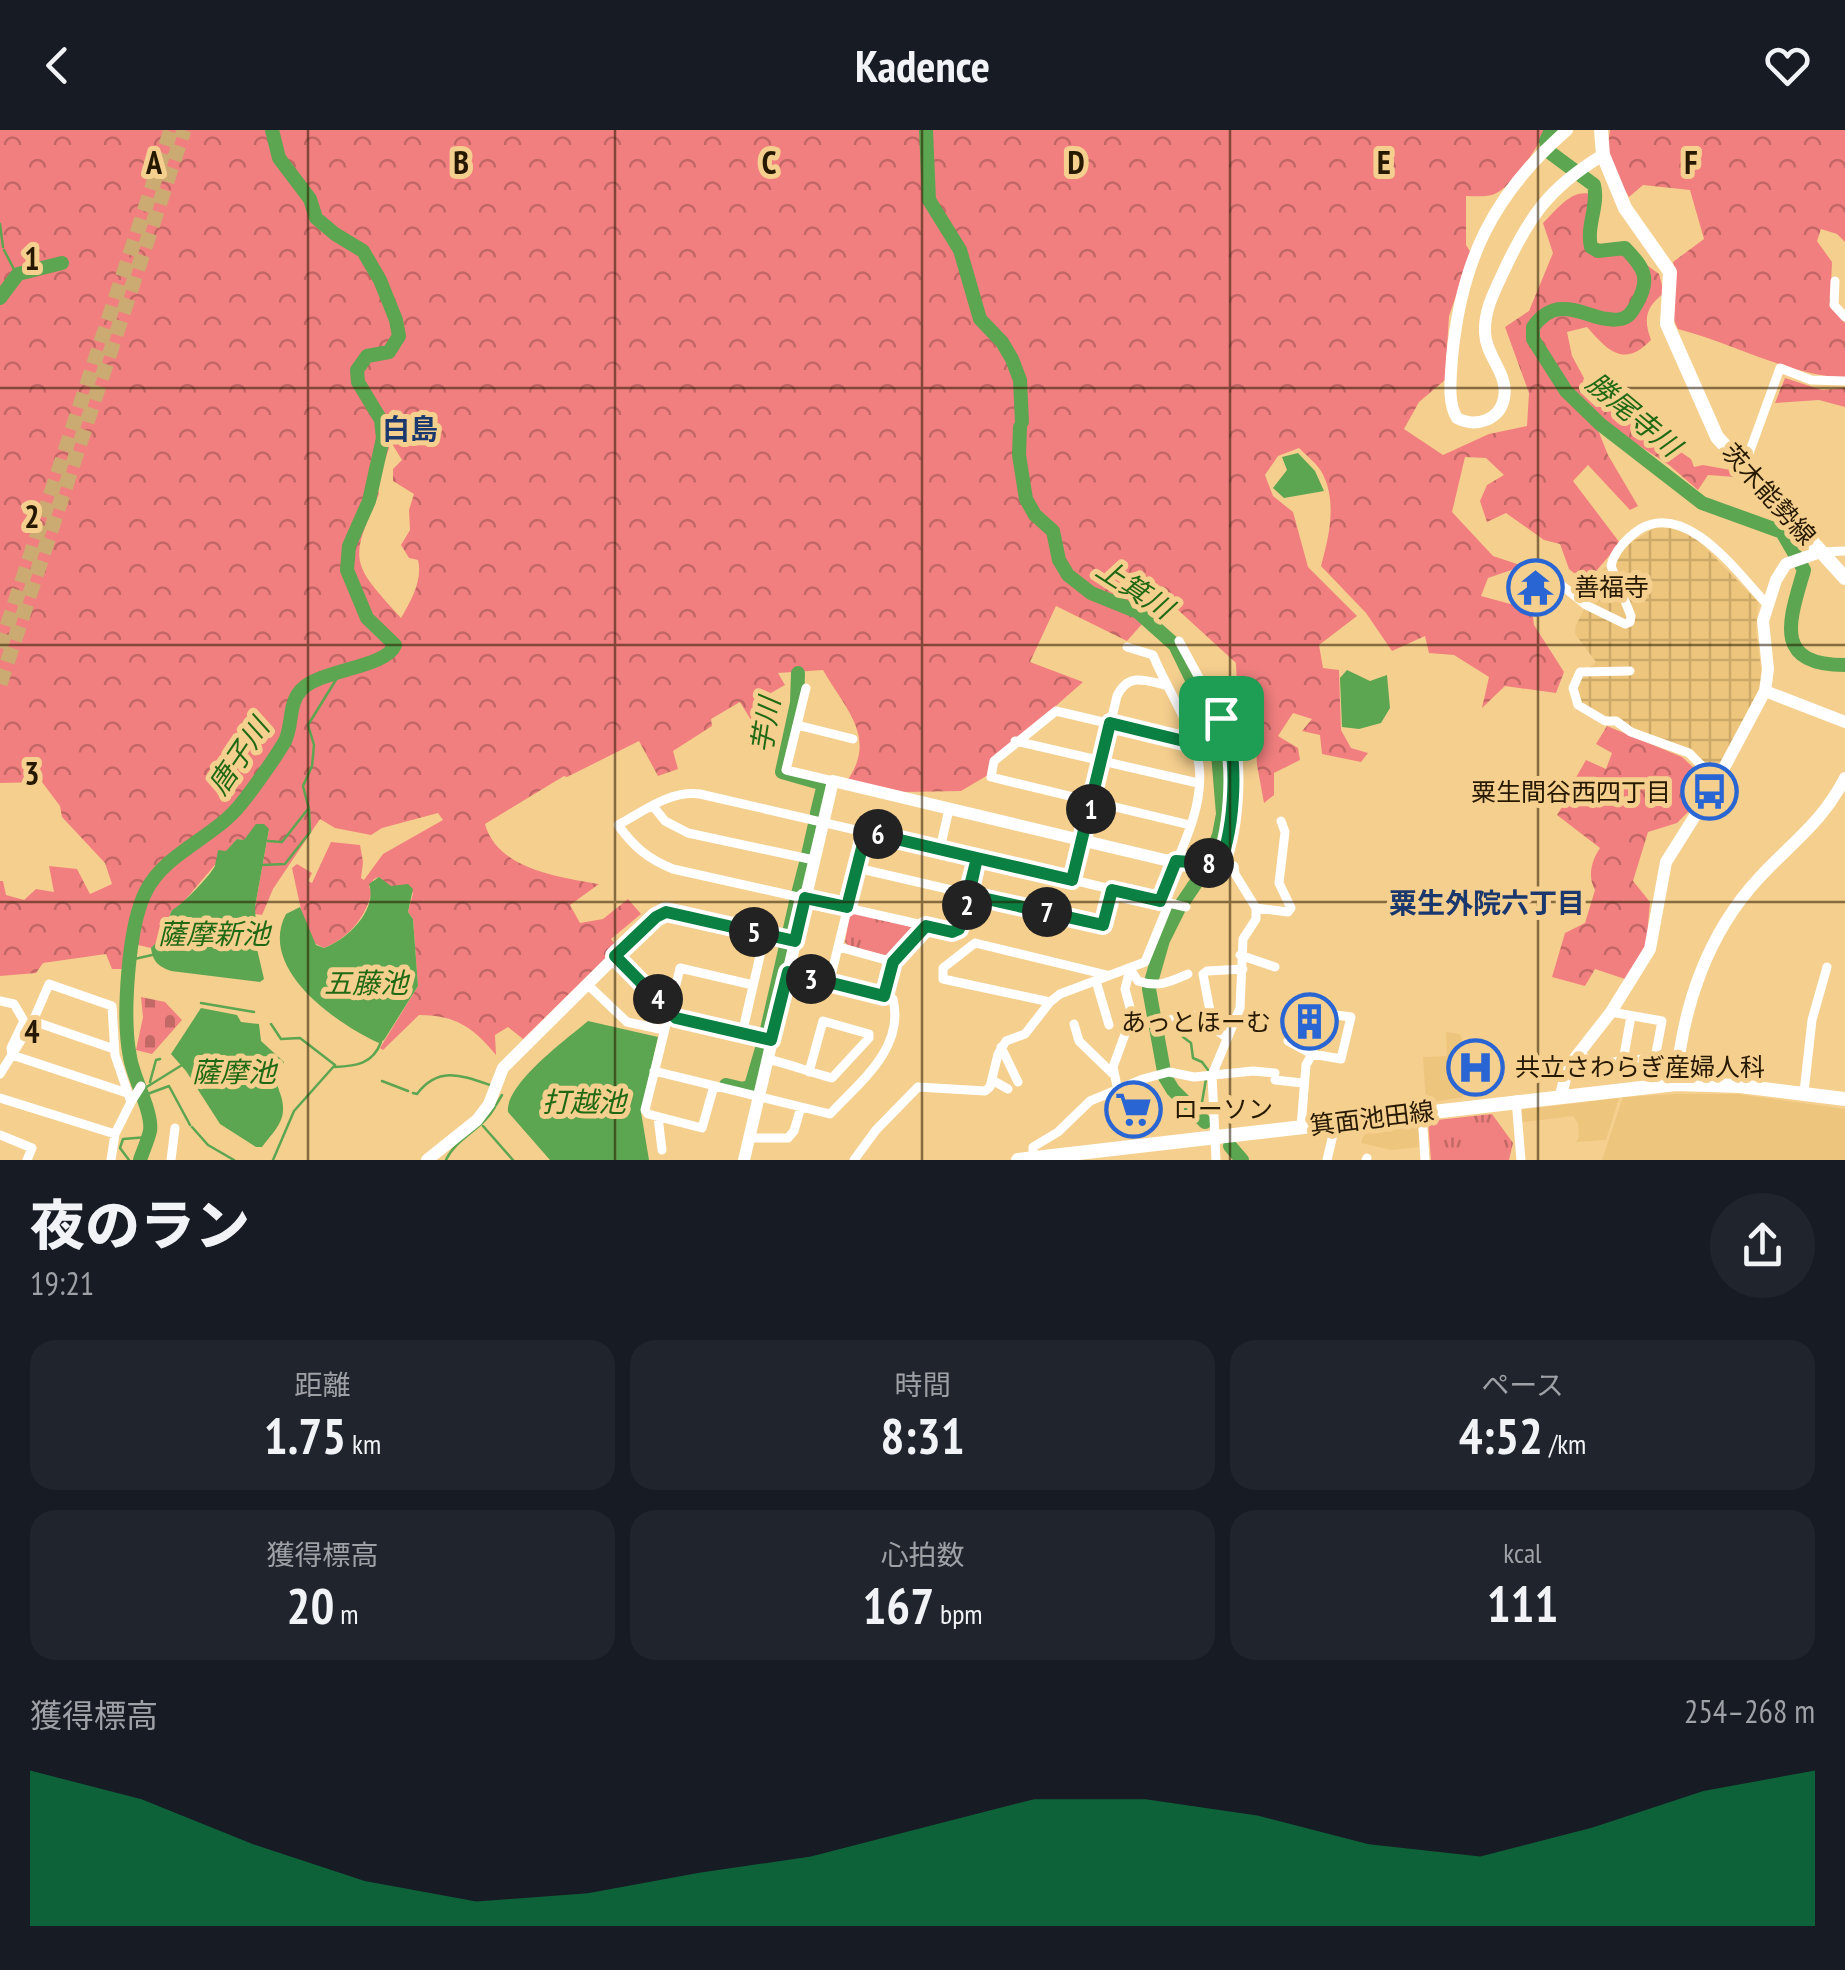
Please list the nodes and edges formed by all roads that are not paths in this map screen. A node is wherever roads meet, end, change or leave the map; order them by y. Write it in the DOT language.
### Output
graph roads {
  1 [pos="1567,130"];
  2 [pos="1601,130"];
  3 [pos="1598,158"];
  4 [pos="1835,281"];
  5 [pos="1845,316"];
  6 [pos="1845,380"];
  7 [pos="1743,469"];
  8 [pos="1845,551"];
  9 [pos="1813,554"];
  10 [pos="1845,578"];
  11 [pos="1554,579"];
  12 [pos="1767,604"];
  13 [pos="1179,641"];
  14 [pos="1127,647"];
  15 [pos="1630,670"];
  16 [pos="1165,684"];
  17 [pos="806,688"];
  18 [pos="1766,690"];
  19 [pos="1216,720"];
  20 [pos="1845,722"];
  21 [pos="1110,723"];
  22 [pos="797,726"];
  23 [pos="1190,738"];
  24 [pos="853,739"];
  25 [pos="1015,741"];
  26 [pos="1100,760"];
  27 [pos="1845,778"];
  28 [pos="833,781"];
  29 [pos="1717,781"];
  30 [pos="1198,784"];
  31 [pos="1092,801"];
  32 [pos="653,806"];
  33 [pos="949,809"];
  34 [pos="824,822"];
  35 [pos="1282,822"];
  36 [pos="1190,825"];
  37 [pos="866,832"];
  38 [pos="1083,840"];
  39 [pos="940,849"];
  40 [pos="977,858"];
  41 [pos="814,860"];
  42 [pos="1176,861"];
  43 [pos="1218,864"];
  44 [pos="856,868"];
  45 [pos="1072,880"];
  46 [pos="1112,890"];
  47 [pos="969,895"];
  48 [pos="805,898"];
  49 [pos="1176,904"];
  50 [pos="847,907"];
  51 [pos="1256,908"];
  52 [pos="926,926"];
  53 [pos="765,934"];
  54 [pos="790,940"];
  55 [pos="838,947"];
  56 [pos="1240,955"];
  57 [pos="615,956"];
  58 [pos="893,962"];
  59 [pos="1275,967"];
  60 [pos="1827,967"];
  61 [pos="1130,968"];
  62 [pos="1243,969"];
  63 [pos="788,972"];
  64 [pos="1188,974"];
  65 [pos="1110,975"];
  66 [pos="1096,981"];
  67 [pos="586,984"];
  68 [pos="829,984"];
  69 [pos="753,985"];
  70 [pos="884,996"];
  71 [pos="0,1001"];
  72 [pos="1050,1002"];
  73 [pos="1611,1012"];
  74 [pos="1208,1013"];
  75 [pos="668,1014"];
  76 [pos="1631,1016"];
  77 [pos="1170,1020"];
  78 [pos="33,1021"];
  79 [pos="1074,1024"];
  80 [pos="1110,1025"];
  81 [pos="664,1030"];
  82 [pos="742,1034"];
  83 [pos="1227,1038"];
  84 [pos="771,1040"];
  85 [pos="1288,1041"];
  86 [pos="1001,1047"];
  87 [pos="114,1049"];
  88 [pos="1579,1052"];
  89 [pos="1312,1054"];
  90 [pos="12,1055"];
  91 [pos="766,1059"];
  92 [pos="1623,1061"];
  93 [pos="2,1067"];
  94 [pos="654,1071"];
  95 [pos="810,1072"];
  96 [pos="1114,1075"];
  97 [pos="1212,1075"];
  98 [pos="992,1080"];
  99 [pos="1018,1082"];
  100 [pos="1303,1083"];
  101 [pos="1676,1084"];
  102 [pos="714,1086"];
  103 [pos="1008,1088"];
  104 [pos="1118,1092"];
  105 [pos="1804,1092"];
  106 [pos="134,1093"];
  107 [pos="1561,1095"];
  108 [pos="0,1098"];
  109 [pos="759,1098"];
  110 [pos="1845,1099"];
  111 [pos="1516,1100"];
  112 [pos="801,1107"];
  113 [pos="1422,1112"];
  114 [pos="658,1117"];
  115 [pos="1336,1122"];
  116 [pos="1301,1127"];
  117 [pos="175,1128"];
  118 [pos="115,1134"];
  119 [pos="0,1135"];
  120 [pos="1215,1137"];
  121 [pos="750,1138"];
  122 [pos="1158,1144"];
  123 [pos="662,1150"];
  124 [pos="1327,1158"];
  125 [pos="1025,1159"];
  126 [pos="27,1160"];
  127 [pos="111,1160"];
  128 [pos="171,1160"];
  129 [pos="427,1160"];
  130 [pos="744,1160"];
  131 [pos="854,1160"];
  132 [pos="1162,1160"];
  133 [pos="1216,1160"];
  134 [pos="1425,1160"];
  135 [pos="1522,1160"];
  1 -- 3 [label="street"];
  2 -- 3 [label="main road, 茨木能勢線"];
  3 -- 7 [label="main road, 茨木能勢線"];
  4 -- 5 [label="street"];
  6 -- 7 [label="street"];
  7 -- 9 [label="main road, 茨木能勢線"];
  8 -- 9 [label="street"];
  9 -- 10 [label="main road, 茨木能勢線"];
  9 -- 12 [label="street"];
  11 -- 12 [label="street"];
  12 -- 18 [label="street"];
  13 -- 19 [label="street"];
  14 -- 16 [label="street"];
  15 -- 29 [label="street"];
  16 -- 21 [label="street"];
  16 -- 23 [label="street"];
  17 -- 22 [label="street"];
  18 -- 20 [label="street"];
  18 -- 29 [label="street"];
  19 -- 23 [label="street"];
  19 -- 43 [label="street"];
  21 -- 23 [label="street"];
  21 -- 25 [label="street"];
  21 -- 26 [label="street"];
  22 -- 24 [label="street"];
  22 -- 28 [label="street"];
  23 -- 30 [label="street"];
  25 -- 26 [label="street"];
  25 -- 31 [label="street"];
  26 -- 30 [label="street"];
  26 -- 31 [label="street"];
  27 -- 101 [label="street"];
  28 -- 33 [label="street"];
  28 -- 34 [label="street"];
  29 -- 73 [label="street"];
  30 -- 36 [label="street"];
  31 -- 36 [label="street"];
  31 -- 38 [label="street"];
  32 -- 34 [label="street"];
  32 -- 41 [label="street"];
  32 -- 48 [label="street"];
  33 -- 38 [label="street"];
  33 -- 39 [label="street"];
  34 -- 37 [label="street"];
  34 -- 41 [label="street"];
  35 -- 51 [label="street"];
  36 -- 42 [label="street"];
  37 -- 39 [label="street"];
  37 -- 44 [label="street"];
  38 -- 42 [label="street"];
  38 -- 45 [label="street"];
  39 -- 40 [label="street"];
  40 -- 45 [label="street"];
  40 -- 47 [label="street"];
  41 -- 48 [label="street"];
  42 -- 43 [label="street"];
  42 -- 49 [label="street"];
  43 -- 51 [label="street"];
  44 -- 47 [label="street"];
  44 -- 50 [label="street"];
  45 -- 46 [label="street"];
  46 -- 47 [label="street"];
  46 -- 49 [label="street"];
  47 -- 52 [label="street"];
  48 -- 50 [label="street"];
  48 -- 54 [label="street"];
  49 -- 61 [label="street"];
  50 -- 52 [label="street"];
  50 -- 55 [label="street"];
  51 -- 56 [label="street"];
  52 -- 58 [label="street"];
  53 -- 54 [label="street"];
  53 -- 57 [label="street"];
  53 -- 69 [label="street"];
  54 -- 63 [label="street"];
  55 -- 58 [label="street"];
  55 -- 68 [label="street"];
  56 -- 59 [label="street"];
  56 -- 62 [label="street"];
  57 -- 67 [label="street"];
  57 -- 75 [label="street"];
  58 -- 70 [label="street"];
  60 -- 105 [label="street"];
  61 -- 64 [label="street"];
  61 -- 65 [label="street"];
  61 -- 96 [label="street"];
  62 -- 74 [label="street"];
  62 -- 83 [label="street"];
  63 -- 68 [label="street"];
  63 -- 84 [label="street"];
  65 -- 66 [label="street"];
  65 -- 72 [label="street"];
  66 -- 72 [label="street"];
  66 -- 80 [label="street"];
  67 -- 81 [label="street"];
  67 -- 129 [label="street"];
  68 -- 70 [label="street"];
  69 -- 75 [label="street"];
  69 -- 82 [label="street"];
  70 -- 112 [label="street"];
  71 -- 90 [label="street"];
  72 -- 86 [label="street"];
  73 -- 76 [label="street"];
  73 -- 88 [label="street"];
  74 -- 77 [label="street"];
  74 -- 83 [label="street"];
  75 -- 81 [label="street"];
  75 -- 82 [label="street"];
  76 -- 92 [label="street"];
  76 -- 92 [label="street"];
  78 -- 87 [label="street"];
  78 -- 87 [label="street"];
  78 -- 90 [label="street"];
  79 -- 96 [label="street"];
  81 -- 94 [label="street"];
  82 -- 84 [label="street"];
  83 -- 97 [label="street"];
  84 -- 91 [label="street"];
  85 -- 89 [label="street"];
  86 -- 98 [label="street"];
  86 -- 99 [label="street"];
  87 -- 106 [label="street"];
  88 -- 92 [label="street"];
  88 -- 107 [label="street"];
  89 -- 89 [label="street"];
  89 -- 100 [label="street"];
  90 -- 93 [label="street"];
  90 -- 106 [label="street"];
  91 -- 95 [label="street"];
  91 -- 109 [label="street"];
  94 -- 102 [label="street"];
  94 -- 114 [label="street"];
  95 -- 95 [label="street"];
  96 -- 104 [label="street"];
  97 -- 100 [label="street"];
  97 -- 104 [label="street"];
  97 -- 120 [label="street"];
  98 -- 103 [label="street"];
  98 -- 131 [label="street"];
  100 -- 116 [label="street"];
  101 -- 105 [label="main road, 箕面池田線"];
  101 -- 107 [label="main road, 箕面池田線"];
  102 -- 109 [label="street"];
  102 -- 114 [label="street"];
  104 -- 125 [label="street"];
  105 -- 110 [label="main road, 箕面池田線"];
  106 -- 118 [label="street"];
  107 -- 111 [label="main road, 箕面池田線"];
  108 -- 118 [label="street"];
  109 -- 112 [label="street"];
  109 -- 121 [label="street"];
  111 -- 113 [label="main road, 箕面池田線"];
  111 -- 135 [label="street"];
  112 -- 121 [label="street"];
  113 -- 115 [label="main road, 箕面池田線"];
  113 -- 134 [label="street"];
  114 -- 123 [label="street"];
  115 -- 116 [label="main road, 箕面池田線"];
  115 -- 124 [label="street"];
  116 -- 120 [label="main road, 箕面池田線"];
  117 -- 128 [label="street"];
  118 -- 127 [label="street"];
  119 -- 126 [label="street"];
  120 -- 122 [label="main road, 箕面池田線"];
  120 -- 133 [label="street"];
  121 -- 130 [label="street"];
  122 -- 125 [label="main road, 箕面池田線"];
  122 -- 132 [label="street"];
}
